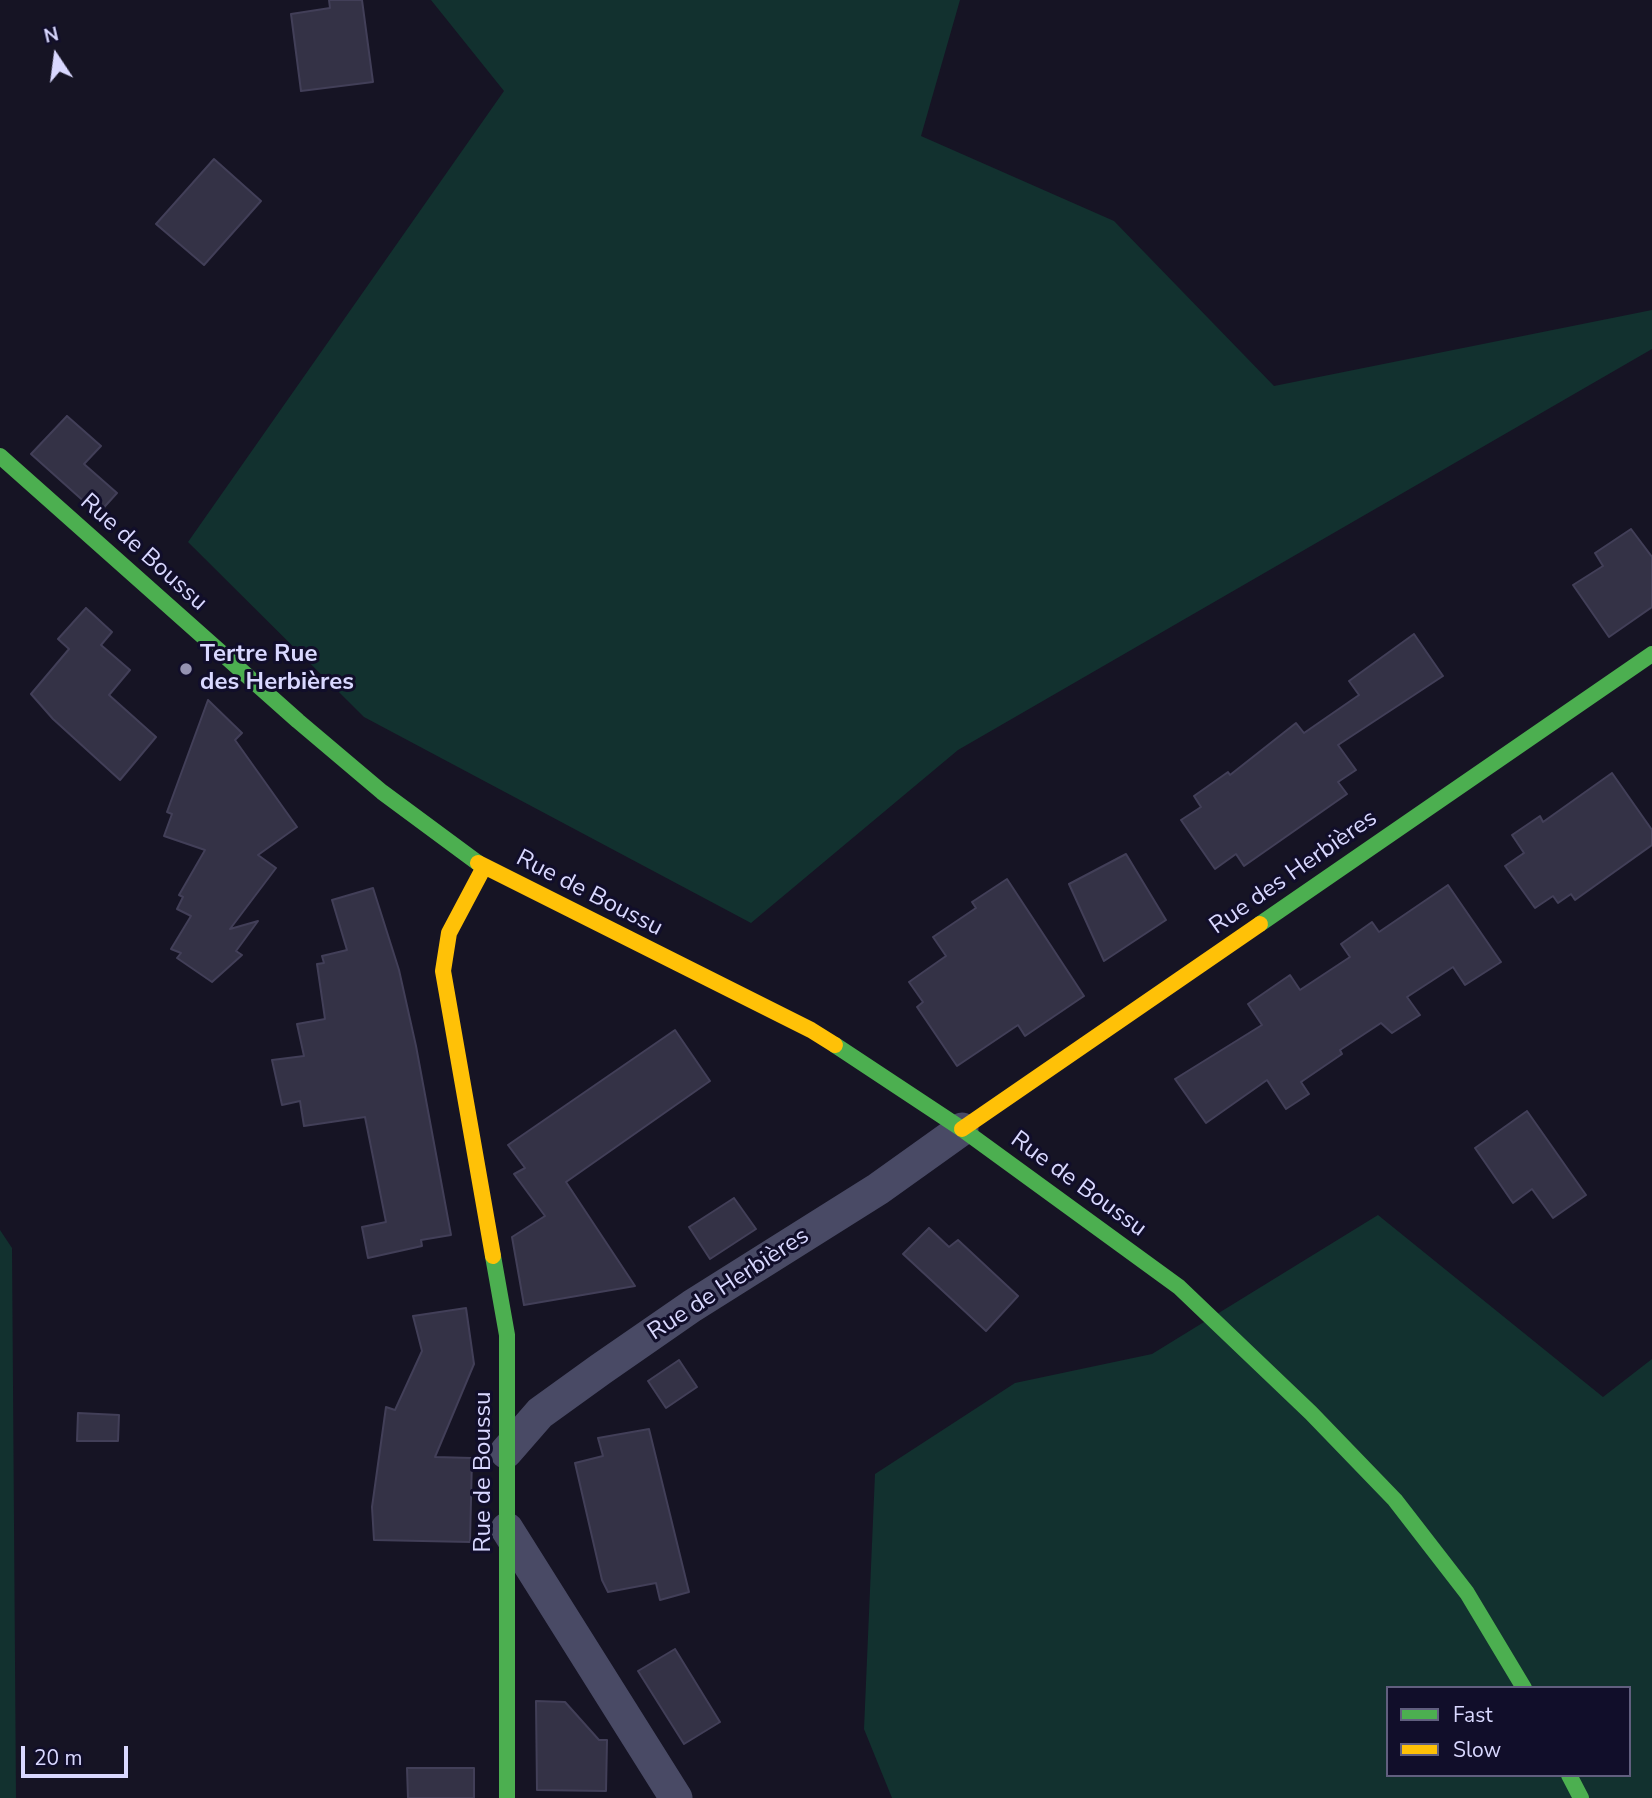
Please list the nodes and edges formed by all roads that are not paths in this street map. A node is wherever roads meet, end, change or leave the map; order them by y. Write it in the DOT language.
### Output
graph roads {
  1 [pos="0,456"];
  2 [pos="1652,654"];
  3 [pos="484,867"];
  4 [pos="962,1129"];
  5 [pos="506,1451"];
  6 [pos="507,1530"];
  7 [pos="1523,1686"];
  8 [pos="1570,1777"];
  9 [pos="507,1798"];
  10 [pos="676,1798"];
  11 [pos="1581,1798"];
  1 -- 3 [label="street, Rue de Boussu"];
  2 -- 4 [label="street, Rue des Herbières"];
  3 -- 4 [label="street, Rue de Boussu"];
  3 -- 5 [label="street, Rue de Boussu"];
  4 -- 5 [label="street, Rue de Herbières"];
  4 -- 7 [label="street, Rue de Boussu"];
  5 -- 6 [label="street, Rue de Boussu"];
  6 -- 9 [label="street, Rue de Boussu"];
  6 -- 10 [label="street"];
  8 -- 11 [label="street"];
}
